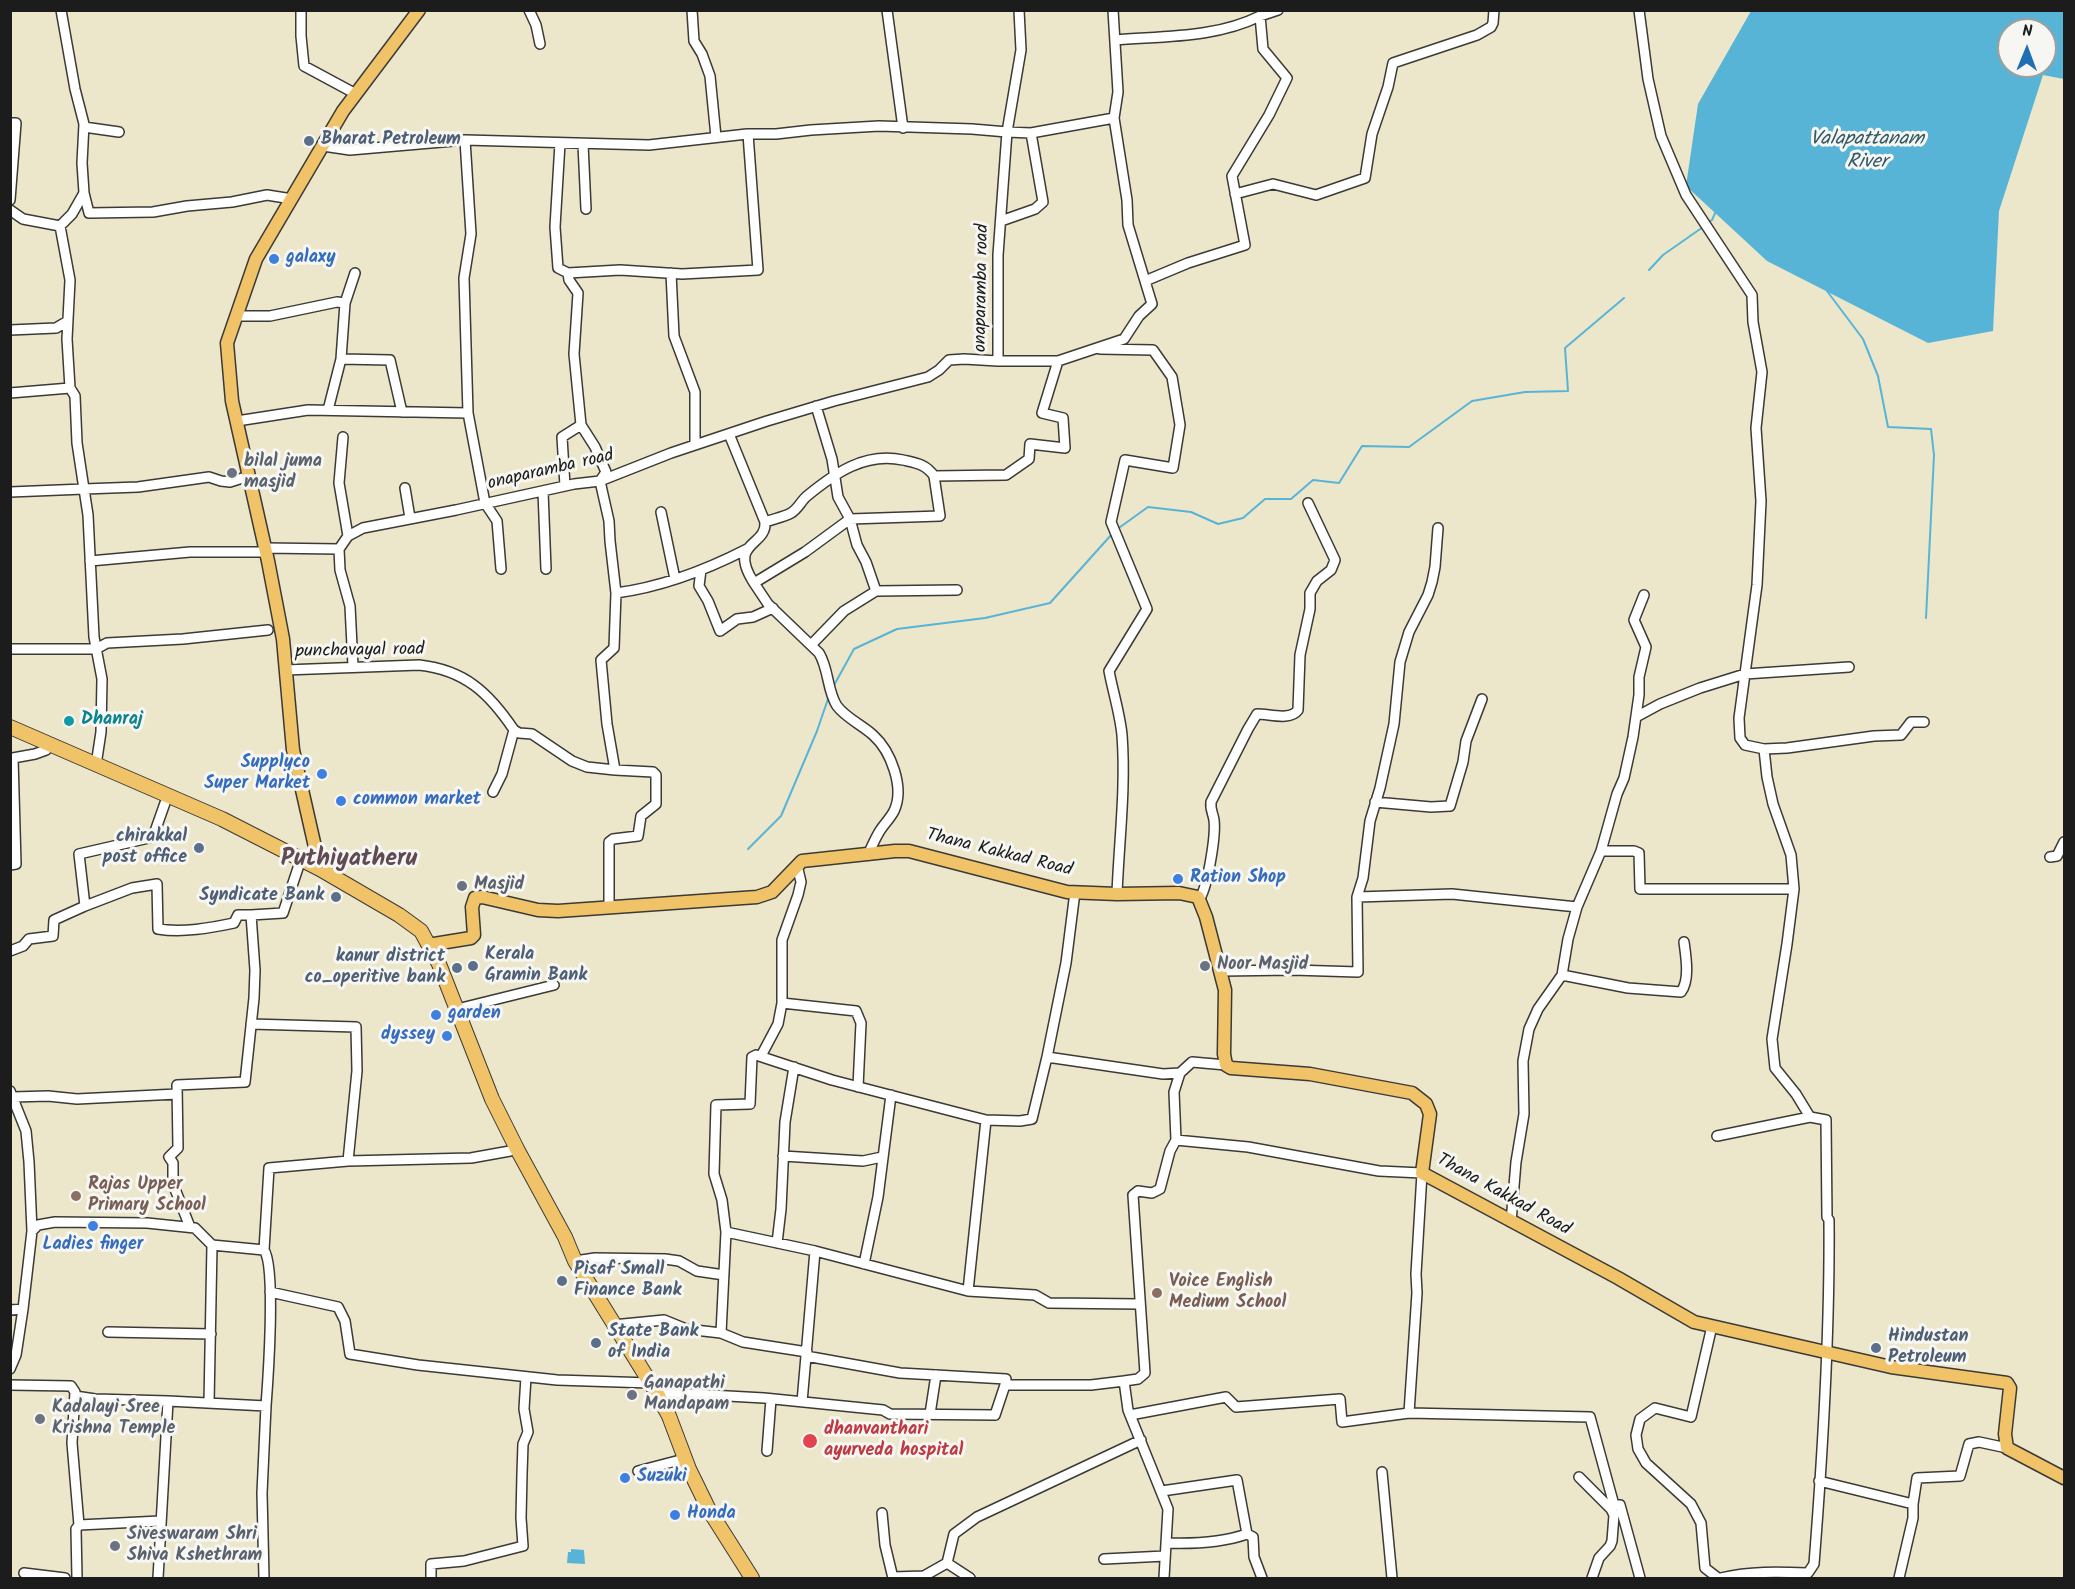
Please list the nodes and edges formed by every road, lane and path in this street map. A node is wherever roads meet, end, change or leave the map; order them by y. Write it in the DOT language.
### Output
graph roads {
  1 [pos="62,10"];
  2 [pos="301,10"];
  3 [pos="419,10"];
  4 [pos="529,10"];
  5 [pos="692,10"];
  6 [pos="887,10"];
  7 [pos="1020,10"];
  8 [pos="1113,10"];
  9 [pos="1278,10"];
  10 [pos="1494,10"];
  11 [pos="1639,10"];
  12 [pos="1260,16"];
  13 [pos="1115,40"];
  14 [pos="540,44"];
  15 [pos="356,94"];
  16 [pos="1114,117"];
  17 [pos="10,123"];
  18 [pos="84,127"];
  19 [pos="903,128"];
  20 [pos="118,132"];
  21 [pos="1007,132"];
  22 [pos="1031,133"];
  23 [pos="748,134"];
  24 [pos="716,137"];
  25 [pos="465,140"];
  26 [pos="560,143"];
  27 [pos="583,144"];
  28 [pos="323,146"];
  29 [pos="84,193"];
  30 [pos="1235,194"];
  31 [pos="292,199"];
  32 [pos="10,200"];
  33 [pos="586,208"];
  34 [pos="10,210"];
  35 [pos="1001,221"];
  36 [pos="60,226"];
  37 [pos="355,273"];
  38 [pos="568,273"];
  39 [pos="670,273"];
  40 [pos="1145,281"];
  41 [pos="345,303"];
  42 [pos="236,316"];
  43 [pos="68,321"];
  44 [pos="10,330"];
  45 [pos="1095,350"];
  46 [pos="341,358"];
  47 [pos="998,361"];
  48 [pos="1058,361"];
  49 [pos="70,388"];
  50 [pos="10,393"];
  51 [pos="816,406"];
  52 [pos="328,410"];
  53 [pos="402,412"];
  54 [pos="468,413"];
  55 [pos="237,421"];
  56 [pos="580,425"];
  57 [pos="729,434"];
  58 [pos="343,437"];
  59 [pos="696,445"];
  60 [pos="834,474"];
  61 [pos="249,476"];
  62 [pos="934,476"];
  63 [pos="600,481"];
  64 [pos="565,486"];
  65 [pos="405,488"];
  66 [pos="84,489"];
  67 [pos="543,491"];
  68 [pos="10,492"];
  69 [pos="1308,502"];
  70 [pos="485,503"];
  71 [pos="661,512"];
  72 [pos="410,518"];
  73 [pos="850,519"];
  74 [pos="765,522"];
  75 [pos="1438,528"];
  76 [pos="348,536"];
  77 [pos="339,549"];
  78 [pos="747,549"];
  79 [pos="266,550"];
  80 [pos="90,561"];
  81 [pos="501,569"];
  82 [pos="546,569"];
  83 [pos="701,570"];
  84 [pos="675,579"];
  85 [pos="754,583"];
  86 [pos="957,590"];
  87 [pos="876,591"];
  88 [pos="616,593"];
  89 [pos="1644,596"];
  90 [pos="773,608"];
  91 [pos="268,630"];
  92 [pos="811,645"];
  93 [pos="10,649"];
  94 [pos="96,649"];
  95 [pos="353,666"];
  96 [pos="1849,668"];
  97 [pos="285,670"];
  98 [pos="1745,674"];
  99 [pos="1482,699"];
  100 [pos="1636,717"];
  101 [pos="1924,722"];
  102 [pos="10,727"];
  103 [pos="514,730"];
  104 [pos="10,733"];
  105 [pos="49,747"];
  106 [pos="1764,749"];
  107 [pos="96,765"];
  108 [pos="615,770"];
  109 [pos="493,792"];
  110 [pos="166,800"];
  111 [pos="1376,802"];
  112 [pos="2064,842"];
  113 [pos="1601,851"];
  114 [pos="868,855"];
  115 [pos="2050,857"];
  116 [pos="300,863"];
  117 [pos="10,865"];
  118 [pos="797,865"];
  119 [pos="320,868"];
  120 [pos="1794,889"];
  121 [pos="1075,892"];
  122 [pos="1117,894"];
  123 [pos="1357,897"];
  124 [pos="1200,898"];
  125 [pos="85,906"];
  126 [pos="609,907"];
  127 [pos="1577,907"];
  128 [pos="251,915"];
  129 [pos="1684,942"];
  130 [pos="427,943"];
  131 [pos="10,951"];
  132 [pos="1221,971"];
  133 [pos="1562,975"];
  134 [pos="554,985"];
  135 [pos="782,1003"];
  136 [pos="457,1009"];
  137 [pos="251,1024"];
  138 [pos="761,1056"];
  139 [pos="1047,1057"];
  140 [pos="1226,1065"];
  141 [pos="794,1067"];
  142 [pos="1180,1073"];
  143 [pos="858,1087"];
  144 [pos="12,1094"];
  145 [pos="177,1094"];
  146 [pos="891,1095"];
  147 [pos="1810,1118"];
  148 [pos="986,1120"];
  149 [pos="1717,1136"];
  150 [pos="1176,1140"];
  151 [pos="513,1150"];
  152 [pos="783,1156"];
  153 [pos="882,1157"];
  154 [pos="348,1161"];
  155 [pos="1422,1173"];
  156 [pos="1511,1222"];
  157 [pos="190,1227"];
  158 [pos="32,1231"];
  159 [pos="726,1232"];
  160 [pos="777,1243"];
  161 [pos="212,1245"];
  162 [pos="264,1250"];
  163 [pos="815,1251"];
  164 [pos="574,1258"];
  165 [pos="864,1264"];
  166 [pos="724,1275"];
  167 [pos="968,1291"];
  168 [pos="270,1292"];
  169 [pos="1139,1304"];
  170 [pos="23,1309"];
  171 [pos="10,1310"];
  172 [pos="613,1324"];
  173 [pos="1712,1326"];
  174 [pos="108,1332"];
  175 [pos="721,1333"];
  176 [pos="210,1334"];
  177 [pos="1827,1351"];
  178 [pos="807,1354"];
  179 [pos="10,1369"];
  180 [pos="936,1375"];
  181 [pos="526,1377"];
  182 [pos="1124,1381"];
  183 [pos="10,1385"];
  184 [pos="1005,1385"];
  185 [pos="653,1388"];
  186 [pos="75,1396"];
  187 [pos="771,1399"];
  188 [pos="168,1401"];
  189 [pos="802,1402"];
  190 [pos="209,1403"];
  191 [pos="266,1406"];
  192 [pos="1409,1413"];
  193 [pos="930,1414"];
  194 [pos="1130,1414"];
  195 [pos="1141,1440"];
  196 [pos="2007,1448"];
  197 [pos="767,1451"];
  198 [pos="684,1459"];
  199 [pos="638,1471"];
  200 [pos="1382,1472"];
  201 [pos="1579,1477"];
  202 [pos="2064,1478"];
  203 [pos="1820,1481"];
  204 [pos="1162,1491"];
  205 [pos="1913,1504"];
  206 [pos="882,1513"];
  207 [pos="160,1521"];
  208 [pos="79,1525"];
  209 [pos="1247,1534"];
  210 [pos="1166,1543"];
  211 [pos="1165,1556"];
  212 [pos="1104,1559"];
  213 [pos="947,1563"];
  214 [pos="24,1573"];
  215 [pos="1808,1576"];
  216 [pos="893,1577"];
  217 [pos="64,1578"];
  218 [pos="77,1578"];
  219 [pos="158,1578"];
  220 [pos="264,1578"];
  221 [pos="431,1578"];
  222 [pos="752,1578"];
  223 [pos="970,1578"];
  224 [pos="1164,1578"];
  225 [pos="1262,1578"];
  226 [pos="1392,1578"];
  227 [pos="1592,1578"];
  228 [pos="1635,1578"];
  229 [pos="1640,1578"];
  230 [pos="1720,1578"];
  231 [pos="1899,1578"];
  1 -- 18 [label="street"];
  2 -- 15 [label="street"];
  3 -- 15 [label="main road"];
  4 -- 14 [label="street"];
  5 -- 24 [label="street"];
  6 -- 19 [label="street"];
  7 -- 21 [label="street, onaparamba road"];
  8 -- 13 [label="street"];
  9 -- 12 [label="street"];
  10 -- 30 [label="street"];
  11 -- 98 [label="street"];
  12 -- 13 [label="street"];
  12 -- 30 [label="street"];
  13 -- 16 [label="street"];
  15 -- 28 [label="main road"];
  16 -- 22 [label="street"];
  16 -- 40 [label="street"];
  17 -- 32 [label="street"];
  18 -- 20 [label="street"];
  18 -- 29 [label="street"];
  19 -- 21 [label="street"];
  19 -- 23 [label="street"];
  21 -- 22 [label="street"];
  21 -- 35 [label="street, onaparamba road"];
  22 -- 35 [label="street"];
  23 -- 24 [label="street"];
  23 -- 39 [label="street"];
  24 -- 27 [label="street"];
  25 -- 26 [label="street"];
  25 -- 28 [label="street"];
  25 -- 54 [label="street"];
  26 -- 27 [label="street"];
  26 -- 38 [label="street"];
  27 -- 33 [label="street"];
  28 -- 31 [label="main road"];
  29 -- 31 [label="street"];
  29 -- 36 [label="street"];
  30 -- 40 [label="street"];
  31 -- 42 [label="main road"];
  34 -- 36 [label="street"];
  35 -- 47 [label="street, onaparamba road"];
  36 -- 43 [label="street"];
  37 -- 41 [label="street"];
  38 -- 39 [label="street"];
  38 -- 56 [label="street"];
  39 -- 59 [label="street"];
  40 -- 45 [label="street"];
  41 -- 42 [label="street"];
  41 -- 46 [label="street"];
  42 -- 55 [label="main road"];
  43 -- 44 [label="street"];
  43 -- 49 [label="street"];
  45 -- 48 [label="street"];
  45 -- 122 [label="street"];
  46 -- 52 [label="street"];
  46 -- 53 [label="street"];
  47 -- 48 [label="street"];
  47 -- 51 [label="street, onaparamba road"];
  48 -- 62 [label="street"];
  49 -- 50 [label="street"];
  49 -- 66 [label="street"];
  51 -- 57 [label="street, onaparamba road"];
  51 -- 60 [label="street"];
  52 -- 53 [label="street"];
  52 -- 55 [label="street"];
  53 -- 54 [label="street"];
  54 -- 70 [label="street"];
  55 -- 61 [label="main road"];
  56 -- 63 [label="street"];
  56 -- 64 [label="street"];
  57 -- 59 [label="street, onaparamba road"];
  57 -- 74 [label="street"];
  58 -- 76 [label="street"];
  59 -- 63 [label="street, onaparamba road"];
  60 -- 62 [label="street"];
  60 -- 73 [label="street"];
  60 -- 74 [label="street"];
  61 -- 66 [label="street"];
  61 -- 79 [label="main road"];
  62 -- 73 [label="street"];
  63 -- 64 [label="street, onaparamba road"];
  63 -- 88 [label="street"];
  64 -- 67 [label="street, onaparamba road"];
  65 -- 72 [label="street"];
  66 -- 68 [label="street"];
  66 -- 80 [label="street"];
  67 -- 70 [label="street, onaparamba road"];
  67 -- 82 [label="street"];
  69 -- 124 [label="street"];
  70 -- 72 [label="street, onaparamba road"];
  70 -- 81 [label="street"];
  71 -- 84 [label="street"];
  72 -- 76 [label="street, onaparamba road"];
  73 -- 85 [label="street"];
  73 -- 87 [label="street"];
  74 -- 78 [label="street"];
  75 -- 111 [label="street"];
  76 -- 77 [label="street"];
  77 -- 79 [label="street"];
  77 -- 95 [label="street"];
  78 -- 83 [label="street"];
  78 -- 85 [label="street"];
  79 -- 80 [label="street"];
  79 -- 97 [label="main road"];
  80 -- 94 [label="street"];
  83 -- 84 [label="street"];
  83 -- 90 [label="street"];
  84 -- 88 [label="street"];
  85 -- 90 [label="street"];
  86 -- 87 [label="street"];
  87 -- 92 [label="street"];
  88 -- 108 [label="street"];
  89 -- 100 [label="street"];
  90 -- 92 [label="street"];
  91 -- 94 [label="street"];
  92 -- 114 [label="street"];
  93 -- 94 [label="street"];
  94 -- 107 [label="street"];
  95 -- 97 [label="street, punchavayal road"];
  95 -- 103 [label="street, punchavayal road"];
  96 -- 98 [label="street"];
  97 -- 119 [label="main road"];
  98 -- 100 [label="street"];
  98 -- 106 [label="street"];
  99 -- 111 [label="street"];
  100 -- 113 [label="street"];
  101 -- 106 [label="street"];
  102 -- 105 [label="highway"];
  103 -- 108 [label="street, punchavayal road"];
  103 -- 109 [label="street"];
  104 -- 105 [label="highway"];
  105 -- 107 [label="highway"];
  105 -- 110 [label="highway"];
  105 -- 117 [label="street"];
  106 -- 120 [label="street"];
  107 -- 110 [label="highway"];
  108 -- 126 [label="street, punchavayal road"];
  110 -- 116 [label="highway"];
  110 -- 125 [label="street"];
  111 -- 123 [label="street"];
  112 -- 115 [label="street"];
  113 -- 120 [label="street"];
  113 -- 127 [label="street"];
  114 -- 118 [label="main road, Thana Kakkad Road"];
  114 -- 121 [label="main road, Thana Kakkad Road"];
  116 -- 119 [label="highway"];
  116 -- 128 [label="street"];
  116 -- 130 [label="highway"];
  118 -- 126 [label="main road"];
  118 -- 135 [label="street"];
  119 -- 130 [label="highway"];
  120 -- 147 [label="street"];
  121 -- 122 [label="main road, Thana Kakkad Road"];
  121 -- 139 [label="street"];
  122 -- 124 [label="main road, Thana Kakkad Road"];
  123 -- 127 [label="street"];
  123 -- 132 [label="street"];
  124 -- 132 [label="main road"];
  125 -- 128 [label="street"];
  125 -- 131 [label="street"];
  126 -- 130 [label="main road"];
  127 -- 133 [label="street"];
  128 -- 137 [label="street"];
  129 -- 133 [label="street"];
  130 -- 136 [label="highway"];
  130 -- 151 [label="highway"];
  132 -- 140 [label="main road"];
  133 -- 156 [label="street"];
  134 -- 136 [label="street"];
  135 -- 138 [label="street"];
  135 -- 143 [label="street"];
  136 -- 151 [label="highway"];
  137 -- 145 [label="street"];
  137 -- 154 [label="street"];
  138 -- 141 [label="street"];
  138 -- 159 [label="street"];
  139 -- 142 [label="street"];
  139 -- 148 [label="street"];
  140 -- 142 [label="street"];
  140 -- 155 [label="main road, Thana Kakkad Road"];
  141 -- 143 [label="street"];
  141 -- 152 [label="street"];
  142 -- 150 [label="street"];
  143 -- 146 [label="street"];
  144 -- 145 [label="street"];
  144 -- 158 [label="street"];
  145 -- 157 [label="street"];
  146 -- 148 [label="street"];
  146 -- 153 [label="street"];
  147 -- 149 [label="street"];
  147 -- 177 [label="street"];
  148 -- 167 [label="street"];
  150 -- 155 [label="street"];
  150 -- 169 [label="street"];
  151 -- 154 [label="street"];
  151 -- 164 [label="highway"];
  152 -- 153 [label="street"];
  152 -- 160 [label="street"];
  153 -- 165 [label="street"];
  154 -- 162 [label="street"];
  155 -- 156 [label="main road, Thana Kakkad Road"];
  155 -- 192 [label="street"];
  156 -- 173 [label="main road, Thana Kakkad Road"];
  157 -- 158 [label="street"];
  157 -- 161 [label="street"];
  158 -- 170 [label="street"];
  159 -- 160 [label="street"];
  159 -- 166 [label="street"];
  160 -- 163 [label="street"];
  161 -- 162 [label="street"];
  161 -- 176 [label="street"];
  162 -- 168 [label="street"];
  163 -- 165 [label="street"];
  163 -- 178 [label="street"];
  164 -- 166 [label="street"];
  164 -- 172 [label="highway"];
  165 -- 167 [label="street"];
  166 -- 175 [label="street"];
  167 -- 169 [label="street"];
  168 -- 181 [label="street"];
  168 -- 191 [label="street"];
  169 -- 182 [label="street"];
  170 -- 171 [label="street"];
  170 -- 179 [label="street"];
  172 -- 175 [label="street"];
  172 -- 185 [label="highway"];
  173 -- 177 [label="main road, Thana Kakkad Road"];
  173 -- 230 [label="street"];
  174 -- 176 [label="street"];
  175 -- 178 [label="street"];
  176 -- 190 [label="street"];
  177 -- 196 [label="main road, Thana Kakkad Road"];
  177 -- 203 [label="street"];
  178 -- 180 [label="street"];
  178 -- 189 [label="street"];
  180 -- 184 [label="street"];
  180 -- 193 [label="street"];
  181 -- 185 [label="street"];
  181 -- 221 [label="street"];
  182 -- 184 [label="street"];
  182 -- 194 [label="street"];
  183 -- 186 [label="street"];
  184 -- 193 [label="street"];
  185 -- 187 [label="street"];
  185 -- 198 [label="highway"];
  186 -- 188 [label="street"];
  186 -- 208 [label="street"];
  187 -- 189 [label="street"];
  187 -- 197 [label="street"];
  188 -- 190 [label="street"];
  188 -- 207 [label="street"];
  189 -- 193 [label="street"];
  190 -- 191 [label="street"];
  191 -- 220 [label="street"];
  192 -- 194 [label="street"];
  192 -- 229 [label="street"];
  194 -- 195 [label="street"];
  195 -- 204 [label="street"];
  195 -- 213 [label="street"];
  196 -- 202 [label="main road"];
  196 -- 205 [label="street"];
  198 -- 199 [label="street"];
  198 -- 222 [label="highway"];
  200 -- 226 [label="street"];
  201 -- 227 [label="street"];
  203 -- 205 [label="street"];
  203 -- 215 [label="street"];
  204 -- 209 [label="street"];
  204 -- 210 [label="street"];
  205 -- 231 [label="street"];
  206 -- 216 [label="street"];
  207 -- 208 [label="street"];
  207 -- 219 [label="street"];
  208 -- 218 [label="street"];
  209 -- 210 [label="street"];
  209 -- 225 [label="street"];
  210 -- 211 [label="street"];
  211 -- 212 [label="street"];
  211 -- 224 [label="street"];
  213 -- 216 [label="street"];
  213 -- 223 [label="street"];
  214 -- 217 [label="street"];
  215 -- 230 [label="street"];
  228 -- 229 [label="street"];
}
